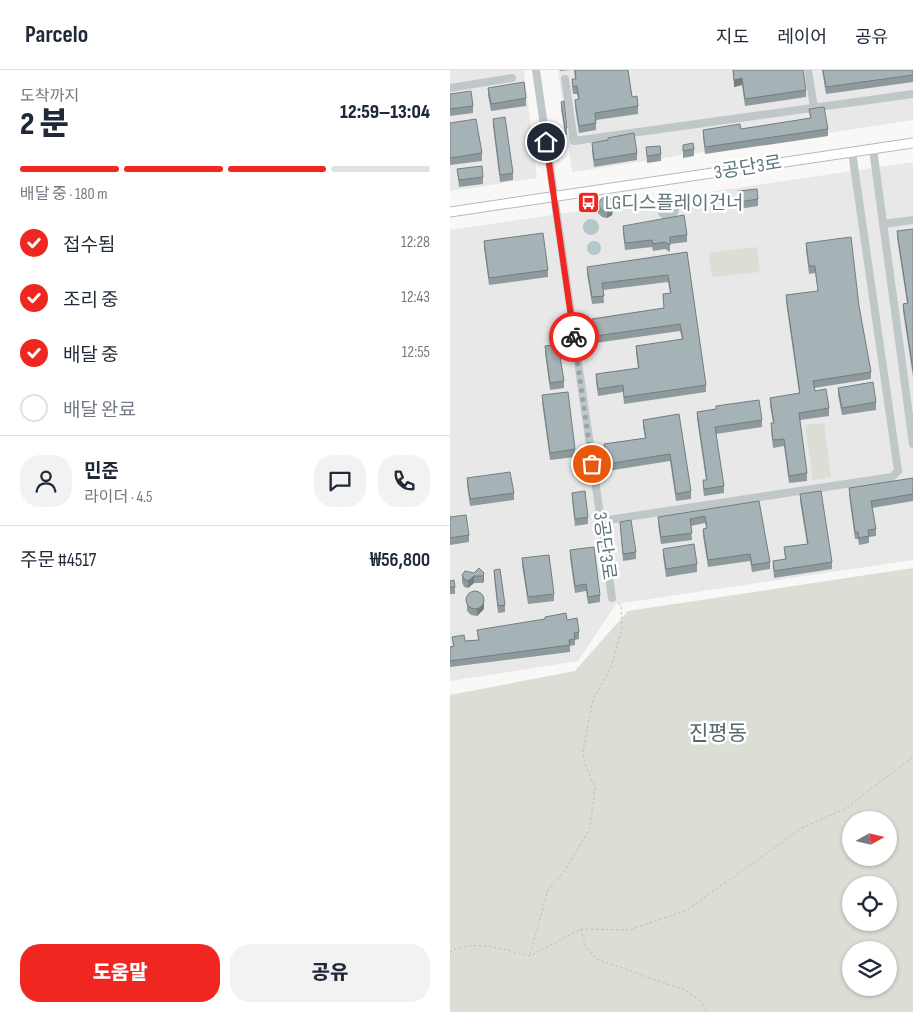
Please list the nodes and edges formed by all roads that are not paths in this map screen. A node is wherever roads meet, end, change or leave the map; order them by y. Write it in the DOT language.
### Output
graph roads {
  1 [pos="536,70"];
  2 [pos="808,70"];
  3 [pos="512,78"];
  4 [pos="566,79"];
  5 [pos="450,88"];
  6 [pos="913,94"];
  7 [pos="814,108"];
  8 [pos="913,142"];
  9 [pos="873,148"];
  10 [pos="852,152"];
  11 [pos="554,197"];
  12 [pos="450,212"];
  13 [pos="913,220"];
  14 [pos="884,224"];
  15 [pos="913,444"];
  16 [pos="601,521"];
  17 [pos="612,598"];
  1 -- 11 [label="street"];
  2 -- 7 [label="street"];
  3 -- 5 [label="street"];
  4 -- 7 [label="street"];
  6 -- 7 [label="street"];
  8 -- 9 [label="main road, 3공단3로"];
  9 -- 10 [label="main road, 3공단3로"];
  9 -- 14 [label="street"];
  10 -- 11 [label="main road, 3공단3로"];
  10 -- 16 [label="street"];
  11 -- 12 [label="main road, 3공단3로"];
  11 -- 16 [label="street, 3공단3로"];
  13 -- 14 [label="street"];
  14 -- 15 [label="street"];
  16 -- 17 [label="street, 3공단3로"];
}
